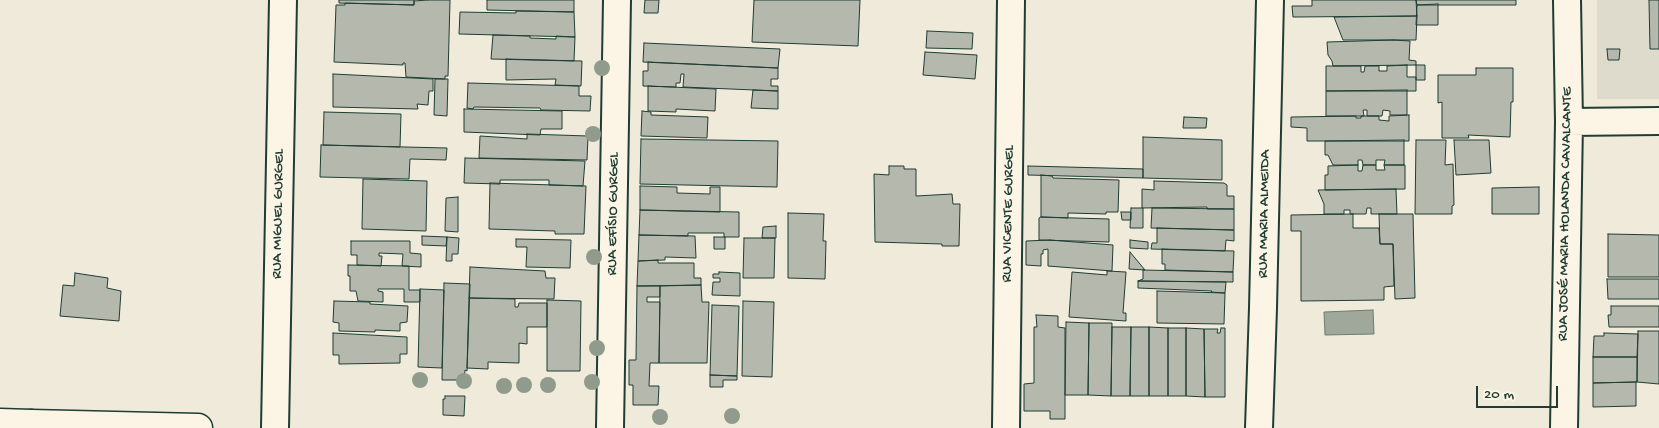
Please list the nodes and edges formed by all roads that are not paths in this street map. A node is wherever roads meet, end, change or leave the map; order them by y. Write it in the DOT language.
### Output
graph roads {
  1 [pos="283,0"];
  2 [pos="617,0"];
  3 [pos="1011,0"];
  4 [pos="1270,0"];
  5 [pos="1567,0"];
  6 [pos="1659,121"];
  7 [pos="1569,122"];
  8 [pos="0,423"];
  9 [pos="24,426"];
  10 [pos="198,428"];
  11 [pos="275,428"];
  12 [pos="610,428"];
  13 [pos="1006,428"];
  14 [pos="1259,428"];
  15 [pos="1564,428"];
  1 -- 11 [label="street, RUA MIGUEL GURGEL"];
  2 -- 12 [label="street, RUA EFÍSIO GURGEL"];
  3 -- 13 [label="street, RUA VICENTE GURGEL"];
  4 -- 14 [label="street, RUA MARIA ALMEIDA"];
  5 -- 7 [label="street, RUA JOSÉ MARIA HOLANDA CAVALCANTE"];
  6 -- 7 [label="street"];
  7 -- 15 [label="street, RUA JOSÉ MARIA HOLANDA CAVALCANTE"];
  8 -- 9 [label="main road"];
  9 -- 10 [label="main road"];
}
